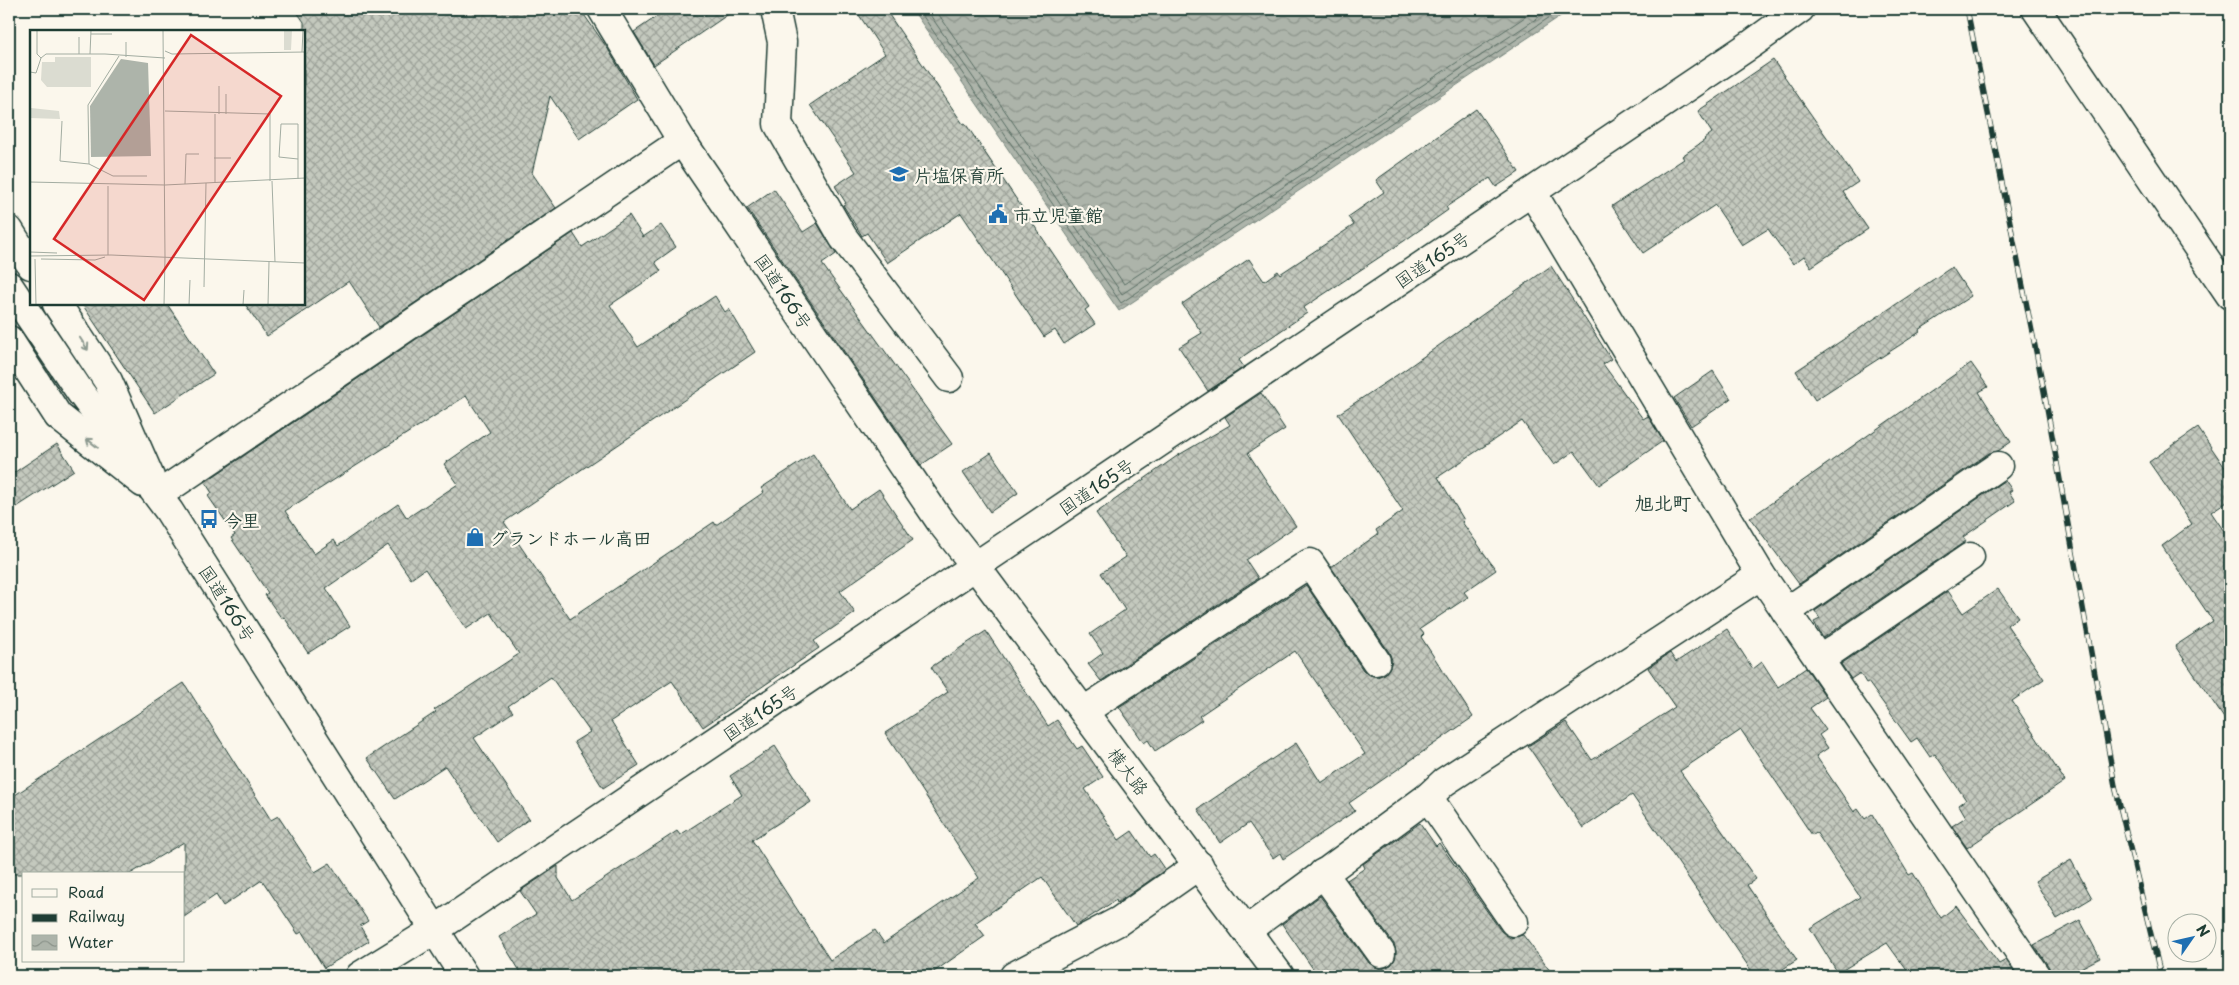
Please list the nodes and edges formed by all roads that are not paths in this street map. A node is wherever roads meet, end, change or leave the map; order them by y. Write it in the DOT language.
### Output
graph roads {
  1 [pos="602,9"];
  2 [pos="776,9"];
  3 [pos="1800,9"];
  4 [pos="2036,9"];
  5 [pos="682,141"];
  6 [pos="1532,192"];
  7 [pos="9,230"];
  8 [pos="30,262"];
  9 [pos="9,286"];
  10 [pos="2230,295"];
  11 [pos="58,305"];
  12 [pos="9,340"];
  13 [pos="949,378"];
  14 [pos="1998,466"];
  15 [pos="158,495"];
  16 [pos="1970,557"];
  17 [pos="976,567"];
  18 [pos="1761,575"];
  19 [pos="1786,612"];
  20 [pos="1819,660"];
  21 [pos="1376,661"];
  22 [pos="1084,711"];
  23 [pos="1428,797"];
  24 [pos="1199,865"];
  25 [pos="1323,873"];
  26 [pos="1514,922"];
  27 [pos="436,929"];
  28 [pos="1247,930"];
  29 [pos="1381,953"];
  30 [pos="360,976"];
  31 [pos="464,976"];
  32 [pos="1014,976"];
  33 [pos="1280,976"];
  34 [pos="2036,976"];
  1 -- 5 [label="main road, 国道166号"];
  2 -- 13 [label="main road"];
  3 -- 6 [label="main road, 国道165号"];
  4 -- 10 [label="main road"];
  5 -- 15 [label="main road"];
  5 -- 17 [label="main road, 国道166号"];
  6 -- 17 [label="main road, 国道165号"];
  6 -- 18 [label="main road"];
  7 -- 8 [label="main road"];
  9 -- 15 [label="main road, 国道166号"];
  11 -- 15 [label="main road, one-way"];
  15 -- 12 [label="main road, one-way"];
  14 -- 19 [label="main road"];
  15 -- 27 [label="main road, 国道166号"];
  16 -- 20 [label="main road"];
  17 -- 22 [label="main road, 横大路"];
  17 -- 27 [label="main road, 国道165号"];
  18 -- 19 [label="main road"];
  18 -- 23 [label="main road"];
  19 -- 20 [label="main road"];
  20 -- 34 [label="main road"];
  21 -- 22 [label="main road"];
  22 -- 24 [label="main road, 横大路"];
  23 -- 25 [label="main road"];
  23 -- 26 [label="main road"];
  24 -- 28 [label="main road, 横大路"];
  24 -- 32 [label="main road"];
  25 -- 28 [label="main road"];
  25 -- 29 [label="main road"];
  27 -- 30 [label="main road, 国道165号"];
  27 -- 31 [label="main road"];
  28 -- 33 [label="main road, 横大路"];
}
